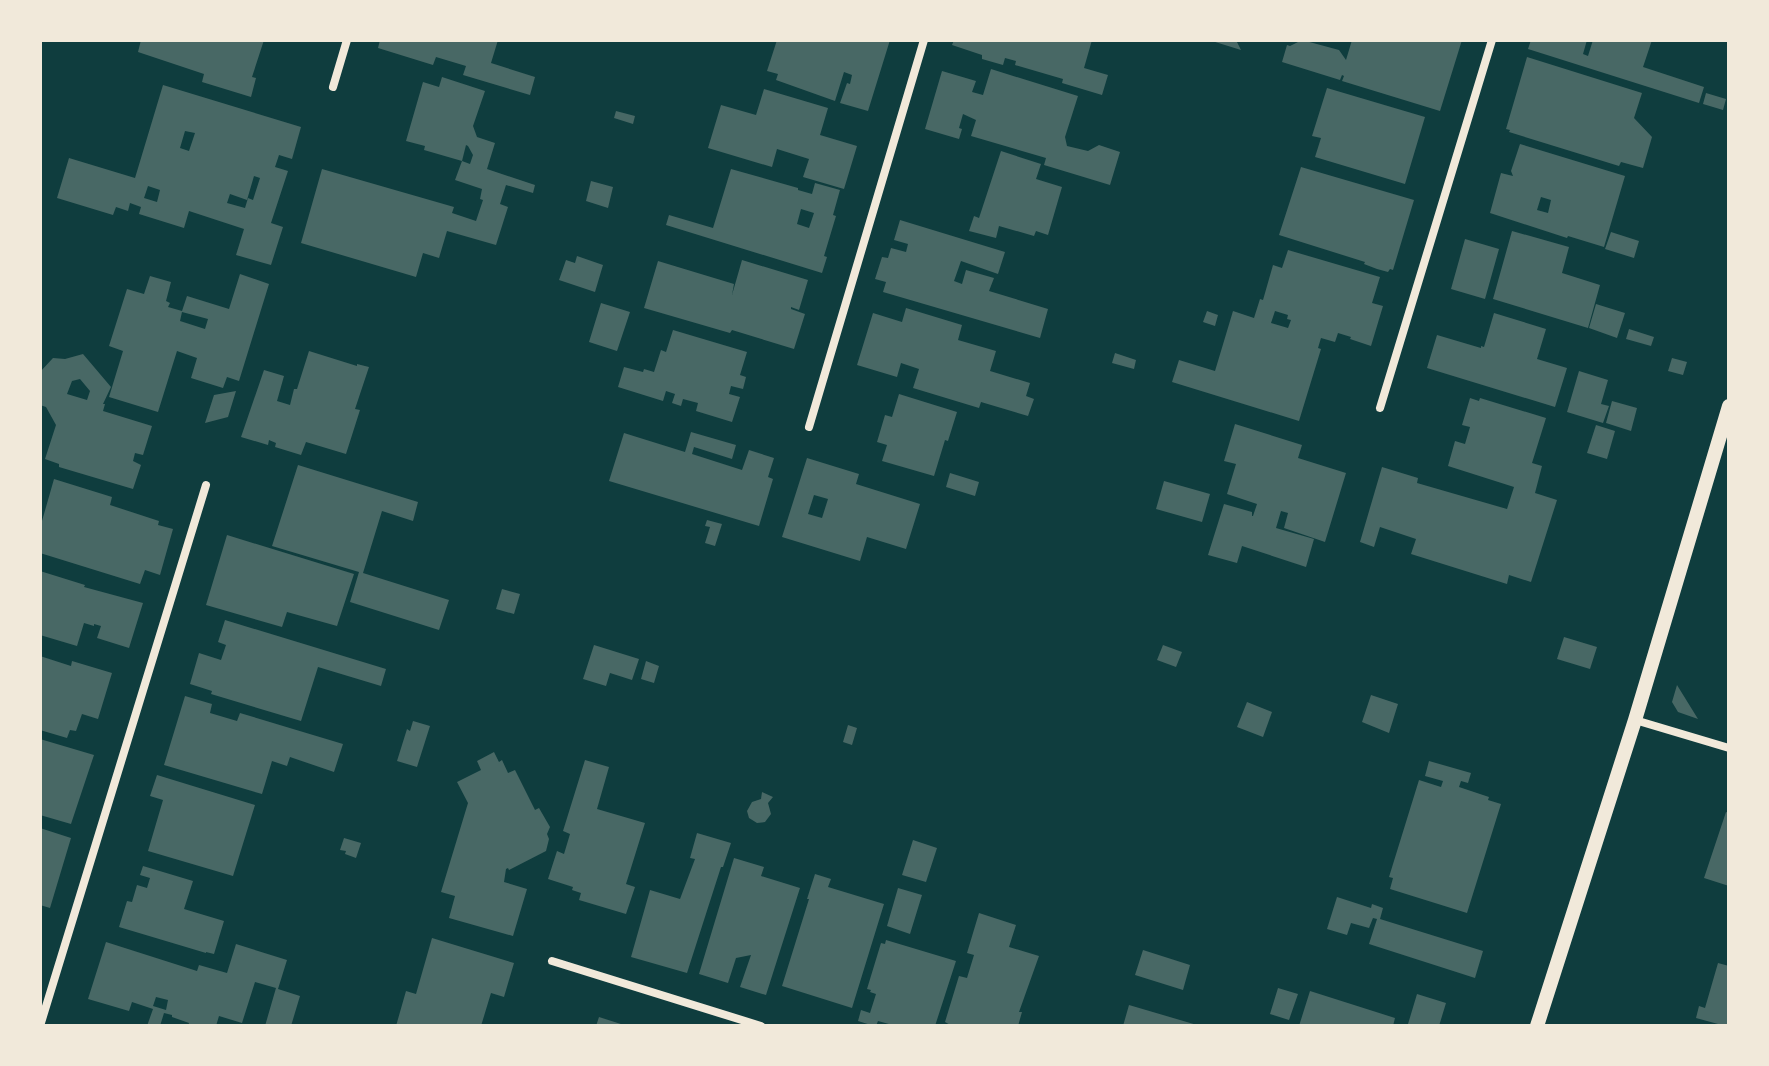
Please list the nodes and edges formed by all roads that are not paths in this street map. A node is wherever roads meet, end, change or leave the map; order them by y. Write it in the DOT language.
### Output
graph roads {
  1 [pos="347,40"];
  2 [pos="924,40"];
  3 [pos="1492,40"];
  4 [pos="333,87"];
  5 [pos="1729,406"];
  6 [pos="1380,408"];
  7 [pos="809,427"];
  8 [pos="206,485"];
  9 [pos="1635,720"];
  10 [pos="1729,748"];
  11 [pos="552,961"];
  12 [pos="40,1026"];
  13 [pos="761,1026"];
  14 [pos="1537,1026"];
  1 -- 4 [label="street"];
  2 -- 7 [label="street"];
  3 -- 6 [label="street"];
  5 -- 9 [label="street"];
  8 -- 12 [label="street"];
  9 -- 10 [label="street"];
  9 -- 14 [label="street"];
  11 -- 13 [label="street"];
}
